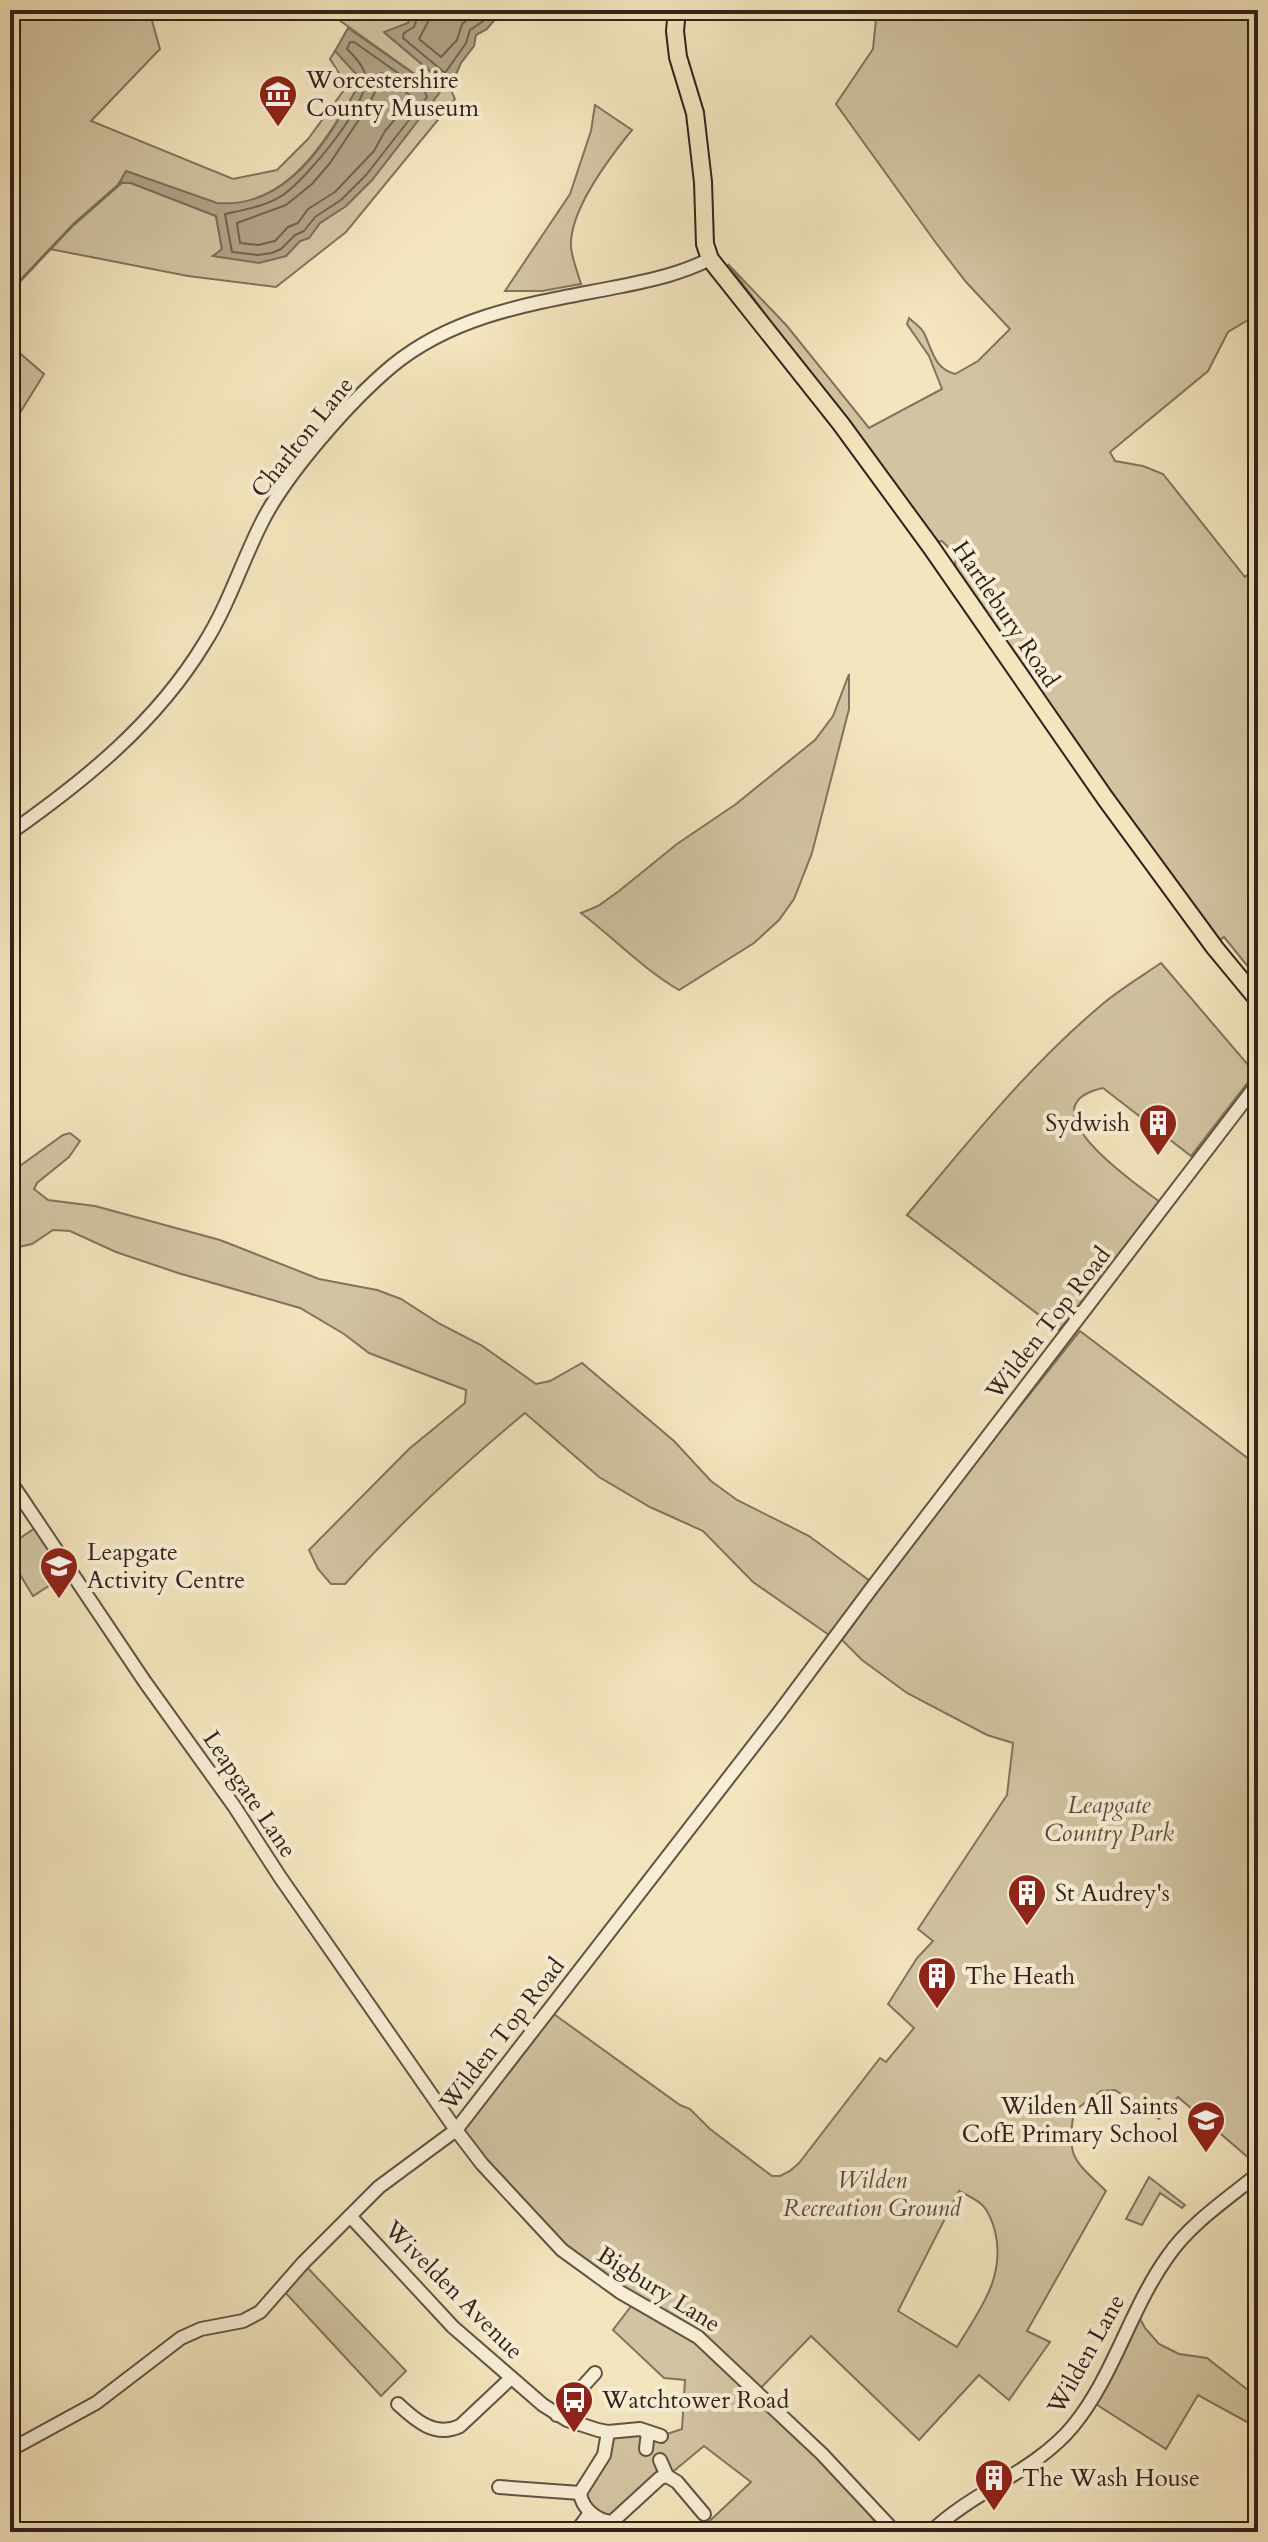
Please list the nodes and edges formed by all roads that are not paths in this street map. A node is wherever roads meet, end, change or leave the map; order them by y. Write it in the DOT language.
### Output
graph roads {
  1 [pos="677,10"];
  2 [pos="710,259"];
  3 [pos="10,833"];
  4 [pos="1258,1000"];
  5 [pos="1258,1083"];
  6 [pos="10,1481"];
  7 [pos="456,2130"];
  8 [pos="440,2142"];
  9 [pos="470,2148"];
  10 [pos="1258,2174"];
  11 [pos="350,2216"];
  12 [pos="595,2373"];
  13 [pos="511,2378"];
  14 [pos="398,2404"];
  15 [pos="557,2415"];
  16 [pos="608,2432"];
  17 [pos="648,2432"];
  18 [pos="661,2436"];
  19 [pos="646,2449"];
  20 [pos="10,2450"];
  21 [pos="660,2460"];
  22 [pos="667,2476"];
  23 [pos="499,2487"];
  24 [pos="580,2493"];
  25 [pos="590,2513"];
  26 [pos="704,2514"];
  27 [pos="612,2527"];
  28 [pos="576,2532"];
  29 [pos="895,2532"];
  30 [pos="931,2532"];
  1 -- 2 [label="main road"];
  2 -- 3 [label="street, Charlton Lane"];
  2 -- 4 [label="main road, Hartlebury Road"];
  5 -- 7 [label="street, Wilden Top Road"];
  6 -- 7 [label="street, Leapgate Lane"];
  7 -- 8 [label="street, Wilden Top Road"];
  7 -- 9 [label="street, Bigbury Lane"];
  8 -- 9 [label="street"];
  8 -- 11 [label="street, Wilden Top Road"];
  9 -- 29 [label="street, Bigbury Lane"];
  10 -- 30 [label="street, Wilden Lane"];
  11 -- 13 [label="street, Wivelden Avenue"];
  11 -- 20 [label="street, Wilden Top Road"];
  12 -- 15 [label="street"];
  13 -- 14 [label="street"];
  13 -- 15 [label="street, Wivelden Avenue"];
  15 -- 16 [label="street, Wivelden Avenue"];
  16 -- 17 [label="street, Wivelden Avenue"];
  16 -- 24 [label="street"];
  17 -- 18 [label="street, Wivelden Avenue"];
  17 -- 19 [label="street"];
  21 -- 22 [label="street"];
  22 -- 26 [label="street"];
  22 -- 27 [label="street"];
  23 -- 24 [label="street"];
  24 -- 25 [label="street"];
  25 -- 27 [label="street"];
  25 -- 28 [label="street"];
}
